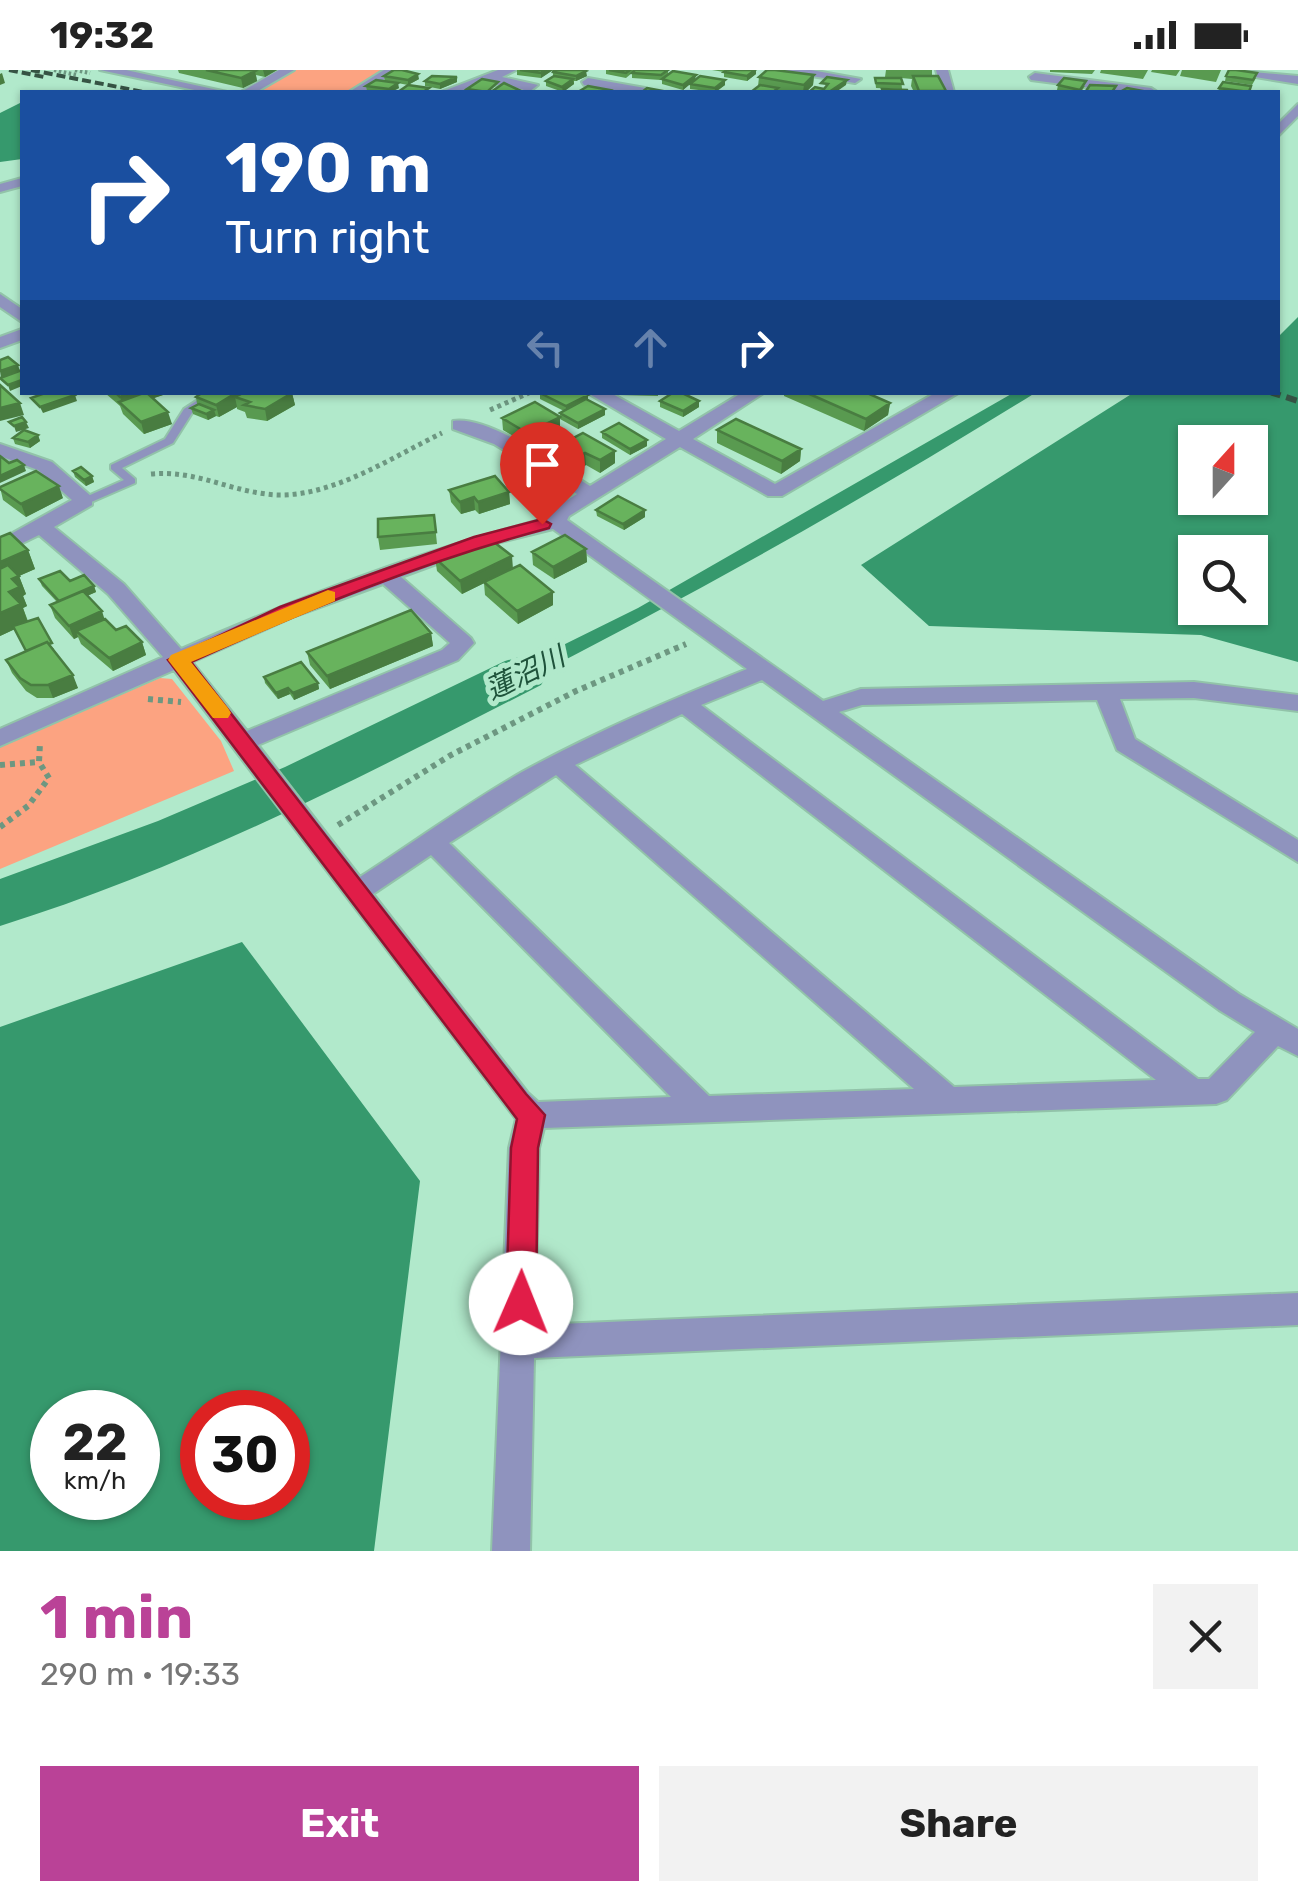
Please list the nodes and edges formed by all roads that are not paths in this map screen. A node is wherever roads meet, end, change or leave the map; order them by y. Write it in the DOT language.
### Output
graph roads {
  1 [pos="106,70"];
  2 [pos="179,70"];
  3 [pos="288,70"];
  4 [pos="392,70"];
  5 [pos="510,70"];
  6 [pos="605,70"];
  7 [pos="780,70"];
  8 [pos="1237,70"];
  9 [pos="1036,74"];
  10 [pos="486,78"];
  11 [pos="158,80"];
  12 [pos="857,80"];
  13 [pos="1298,80"];
  14 [pos="588,82"];
  15 [pos="528,88"];
  16 [pos="210,90"];
  17 [pos="251,90"];
  18 [pos="359,90"];
  19 [pos="453,90"];
  20 [pos="577,90"];
  21 [pos="634,90"];
  22 [pos="1138,90"];
  23 [pos="0,300"];
  24 [pos="20,316"];
  25 [pos="212,395"];
  26 [pos="600,395"];
  27 [pos="751,395"];
  28 [pos="946,395"];
  29 [pos="460,425"];
  30 [pos="678,442"];
  31 [pos="0,450"];
  32 [pos="132,481"];
  33 [pos="590,494"];
  34 [pos="85,502"];
  35 [pos="556,522"];
  36 [pos="43,528"];
  37 [pos="0,548"];
  38 [pos="386,576"];
  39 [pos="178,660"];
  40 [pos="762,671"];
  41 [pos="1104,691"];
  42 [pos="683,704"];
  43 [pos="1298,704"];
  44 [pos="819,710"];
  45 [pos="4,731"];
  46 [pos="250,751"];
  47 [pos="559,764"];
  48 [pos="434,842"];
  49 [pos="1298,852"];
  50 [pos="356,892"];
  51 [pos="1286,1038"];
  52 [pos="1193,1092"];
  53 [pos="948,1100"];
  54 [pos="702,1108"];
  55 [pos="532,1115"];
  56 [pos="1298,1308"];
  57 [pos="520,1342"];
  58 [pos="511,1551"];
  1 -- 11 [label="street"];
  2 -- 11 [label="street"];
  3 -- 17 [label="street"];
  4 -- 18 [label="street"];
  5 -- 10 [label="street"];
  6 -- 14 [label="street"];
  7 -- 12 [label="street"];
  8 -- 13 [label="street"];
  9 -- 22 [label="street"];
  10 -- 15 [label="street"];
  10 -- 19 [label="street"];
  11 -- 16 [label="street"];
  14 -- 20 [label="street"];
  14 -- 21 [label="street"];
  23 -- 24 [label="street"];
  25 -- 32 [label="lane"];
  26 -- 30 [label="street"];
  27 -- 30 [label="street"];
  28 -- 30 [label="street"];
  29 -- 33 [label="street"];
  30 -- 33 [label="street"];
  31 -- 34 [label="street"];
  32 -- 34 [label="lane"];
  33 -- 35 [label="street"];
  34 -- 36 [label="street"];
  35 -- 38 [label="street"];
  35 -- 40 [label="street"];
  36 -- 37 [label="street"];
  36 -- 39 [label="street"];
  38 -- 39 [label="street"];
  38 -- 46 [label="street"];
  39 -- 45 [label="street"];
  39 -- 46 [label="street"];
  40 -- 42 [label="street"];
  40 -- 44 [label="street"];
  41 -- 43 [label="street"];
  41 -- 44 [label="street"];
  41 -- 49 [label="street"];
  42 -- 47 [label="street"];
  42 -- 52 [label="street"];
  44 -- 51 [label="street"];
  46 -- 50 [label="street"];
  47 -- 48 [label="street"];
  47 -- 53 [label="street"];
  48 -- 50 [label="street"];
  48 -- 54 [label="street"];
  50 -- 55 [label="street"];
  51 -- 52 [label="street"];
  52 -- 53 [label="street"];
  53 -- 54 [label="street"];
  54 -- 55 [label="street"];
  55 -- 57 [label="street"];
  56 -- 57 [label="street"];
  57 -- 58 [label="street"];
}
